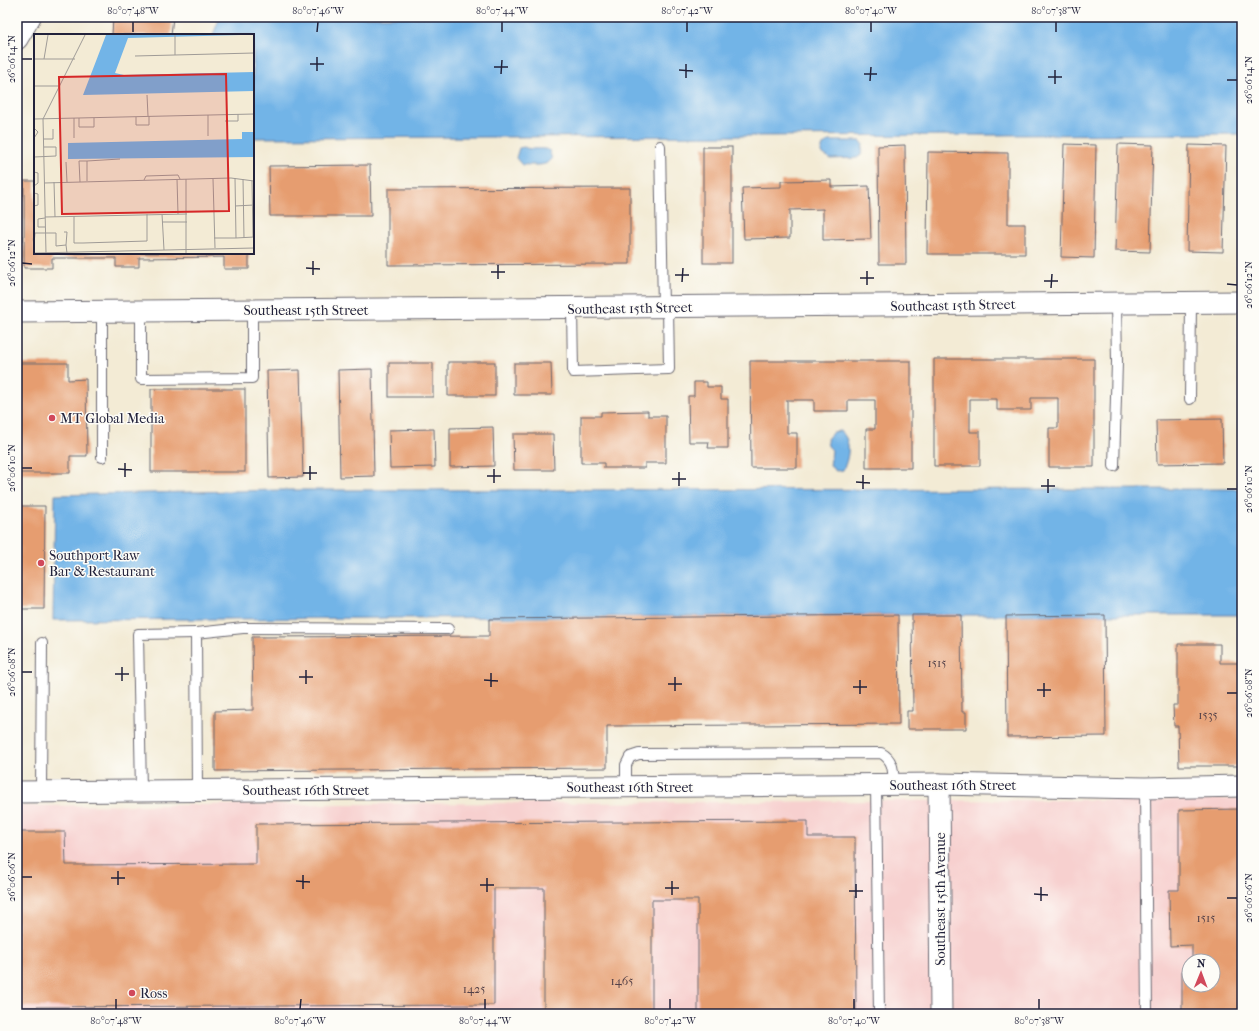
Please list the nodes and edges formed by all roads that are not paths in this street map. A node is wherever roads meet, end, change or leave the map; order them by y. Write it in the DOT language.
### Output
graph roads {
  1 [pos="30,17"];
  2 [pos="17,39"];
  3 [pos="660,146"];
  4 [pos="1242,302"];
  5 [pos="1116,303"];
  6 [pos="1191,303"];
  7 [pos="666,307"];
  8 [pos="572,308"];
  9 [pos="141,311"];
  10 [pos="252,311"];
  11 [pos="17,312"];
  12 [pos="102,312"];
  13 [pos="1190,399"];
  14 [pos="102,457"];
  15 [pos="1114,466"];
  16 [pos="448,629"];
  17 [pos="196,633"];
  18 [pos="42,643"];
  19 [pos="939,784"];
  20 [pos="885,785"];
  21 [pos="1242,786"];
  22 [pos="626,787"];
  23 [pos="1145,788"];
  24 [pos="197,790"];
  25 [pos="141,791"];
  26 [pos="17,792"];
  27 [pos="41,792"];
  28 [pos="879,1014"];
  29 [pos="941,1014"];
  30 [pos="1147,1014"];
  1 -- 2 [label="street"];
  3 -- 7 [label="lane"];
  4 -- 6 [label="street, Southeast 15th Street"];
  5 -- 6 [label="street, Southeast 15th Street"];
  5 -- 7 [label="street, Southeast 15th Street"];
  5 -- 15 [label="lane"];
  6 -- 13 [label="lane"];
  7 -- 8 [label="street, Southeast 15th Street"];
  7 -- 8 [label="lane"];
  8 -- 10 [label="street, Southeast 15th Street"];
  9 -- 10 [label="street, Southeast 15th Street"];
  9 -- 10 [label="lane"];
  9 -- 12 [label="street, Southeast 15th Street"];
  11 -- 12 [label="street, Southeast 15th Street"];
  12 -- 14 [label="lane"];
  16 -- 17 [label="lane"];
  17 -- 24 [label="lane"];
  17 -- 25 [label="lane"];
  18 -- 27 [label="lane"];
  19 -- 20 [label="street, Southeast 16th Street"];
  19 -- 23 [label="street, Southeast 16th Street"];
  19 -- 29 [label="street, Southeast 15th Avenue"];
  20 -- 22 [label="street, Southeast 16th Street"];
  20 -- 22 [label="lane"];
  20 -- 28 [label="lane"];
  21 -- 23 [label="street, Southeast 16th Street"];
  22 -- 24 [label="street, Southeast 16th Street"];
  23 -- 30 [label="lane"];
  24 -- 25 [label="street, Southeast 16th Street"];
  25 -- 27 [label="street, Southeast 16th Street"];
  26 -- 27 [label="street, Southeast 16th Street"];
}
